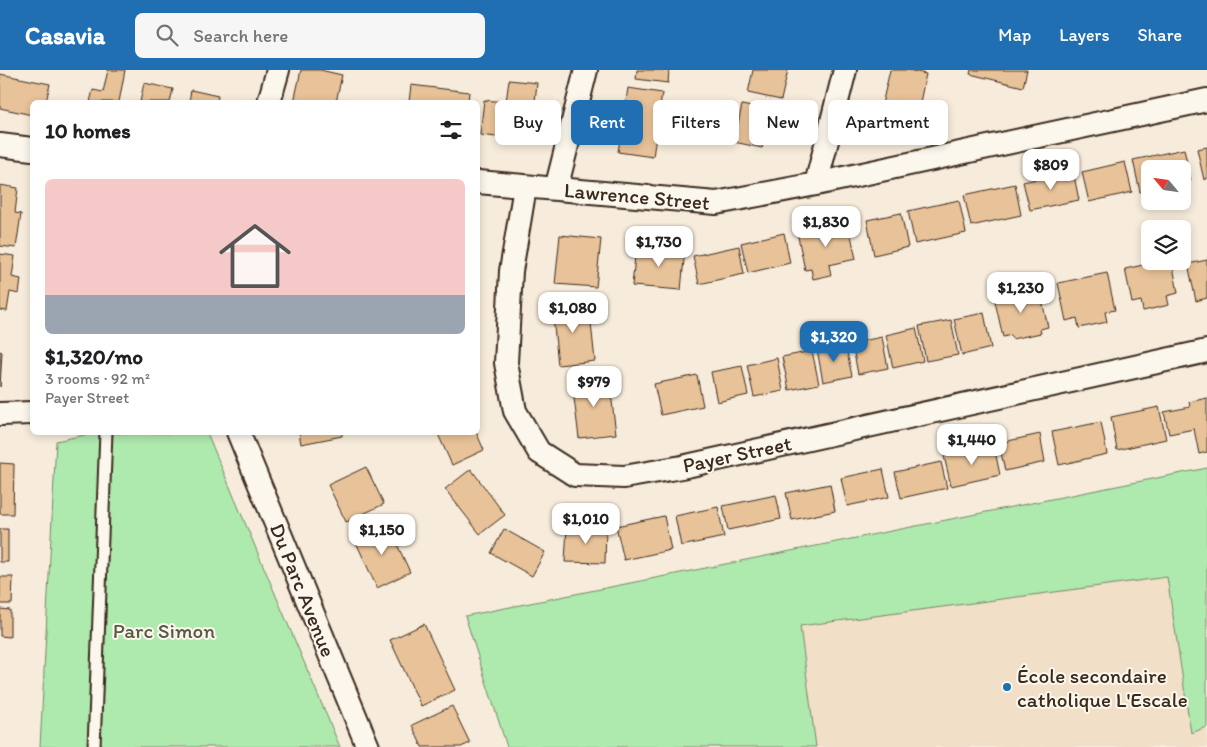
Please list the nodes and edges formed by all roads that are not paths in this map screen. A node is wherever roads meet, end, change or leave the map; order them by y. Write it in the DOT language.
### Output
graph roads {
  1 [pos="278,70"];
  2 [pos="586,70"];
  3 [pos="845,70"];
  4 [pos="270,100"];
  5 [pos="1207,100"];
  6 [pos="0,145"];
  7 [pos="30,149"];
  8 [pos="480,182"];
  9 [pos="816,184"];
  10 [pos="525,187"];
  11 [pos="556,189"];
  12 [pos="1207,350"];
  13 [pos="30,413"];
  14 [pos="0,414"];
  15 [pos="106,435"];
  16 [pos="239,435"];
  17 [pos="94,747"];
  18 [pos="368,747"];
  1 -- 4 [label="street"];
  2 -- 11 [label="street"];
  3 -- 9 [label="street"];
  5 -- 9 [label="street, Lawrence Street"];
  6 -- 7 [label="street"];
  8 -- 10 [label="street, Lawrence Street"];
  9 -- 11 [label="street, Lawrence Street"];
  10 -- 11 [label="street, Lawrence Street"];
  10 -- 12 [label="street, Payer Street"];
  13 -- 14 [label="street"];
  15 -- 17 [label="lane"];
  16 -- 18 [label="street, Du Parc Avenue"];
}
